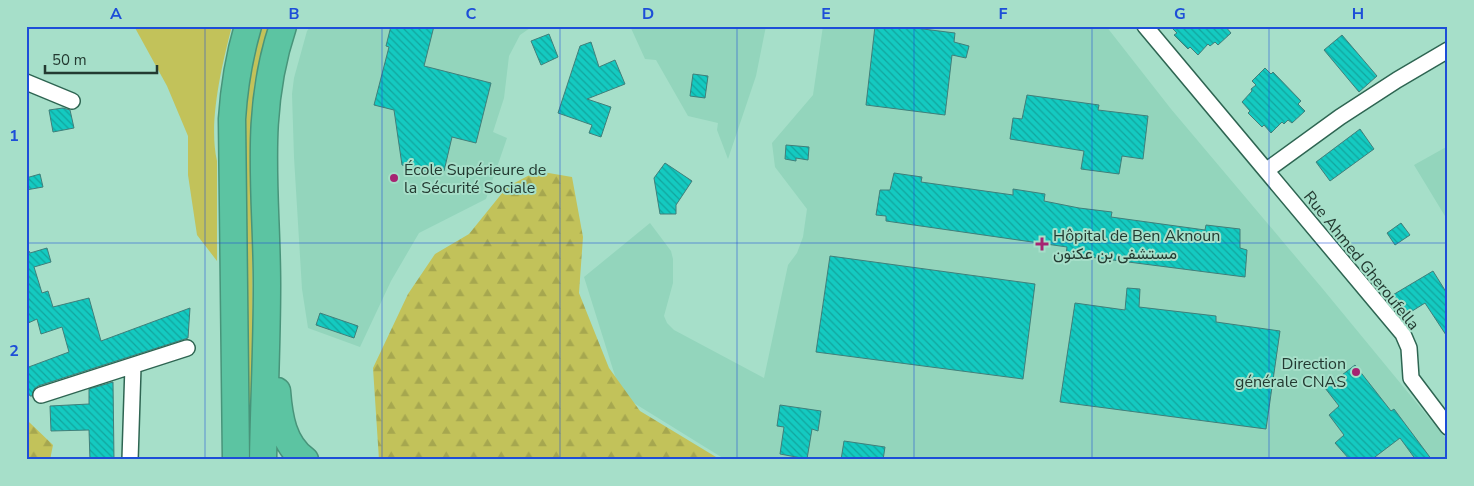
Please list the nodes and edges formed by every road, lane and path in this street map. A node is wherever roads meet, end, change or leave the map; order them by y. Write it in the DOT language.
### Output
graph roads {
  1 [pos="248,26"];
  2 [pos="283,26"];
  3 [pos="1145,26"];
  4 [pos="1448,50"];
  5 [pos="26,82"];
  6 [pos="72,101"];
  7 [pos="1267,170"];
  8 [pos="267,285"];
  9 [pos="187,348"];
  10 [pos="234,358"];
  11 [pos="133,366"];
  12 [pos="41,395"];
  13 [pos="1448,427"];
  14 [pos="130,460"];
  15 [pos="224,460"];
  16 [pos="236,460"];
  17 [pos="263,460"];
  18 [pos="304,460"];
  1 -- 10 [label="highway"];
  2 -- 8 [label="highway"];
  3 -- 7 [label="street, Rue Ahmed Gheroufella"];
  4 -- 7 [label="street"];
  5 -- 6 [label="street"];
  7 -- 13 [label="street, Rue Ahmed Gheroufella"];
  8 -- 17 [label="highway"];
  8 -- 18 [label="highway"];
  9 -- 11 [label="street"];
  10 -- 15 [label="highway"];
  10 -- 16 [label="highway"];
  11 -- 12 [label="street"];
  11 -- 14 [label="street"];
}
